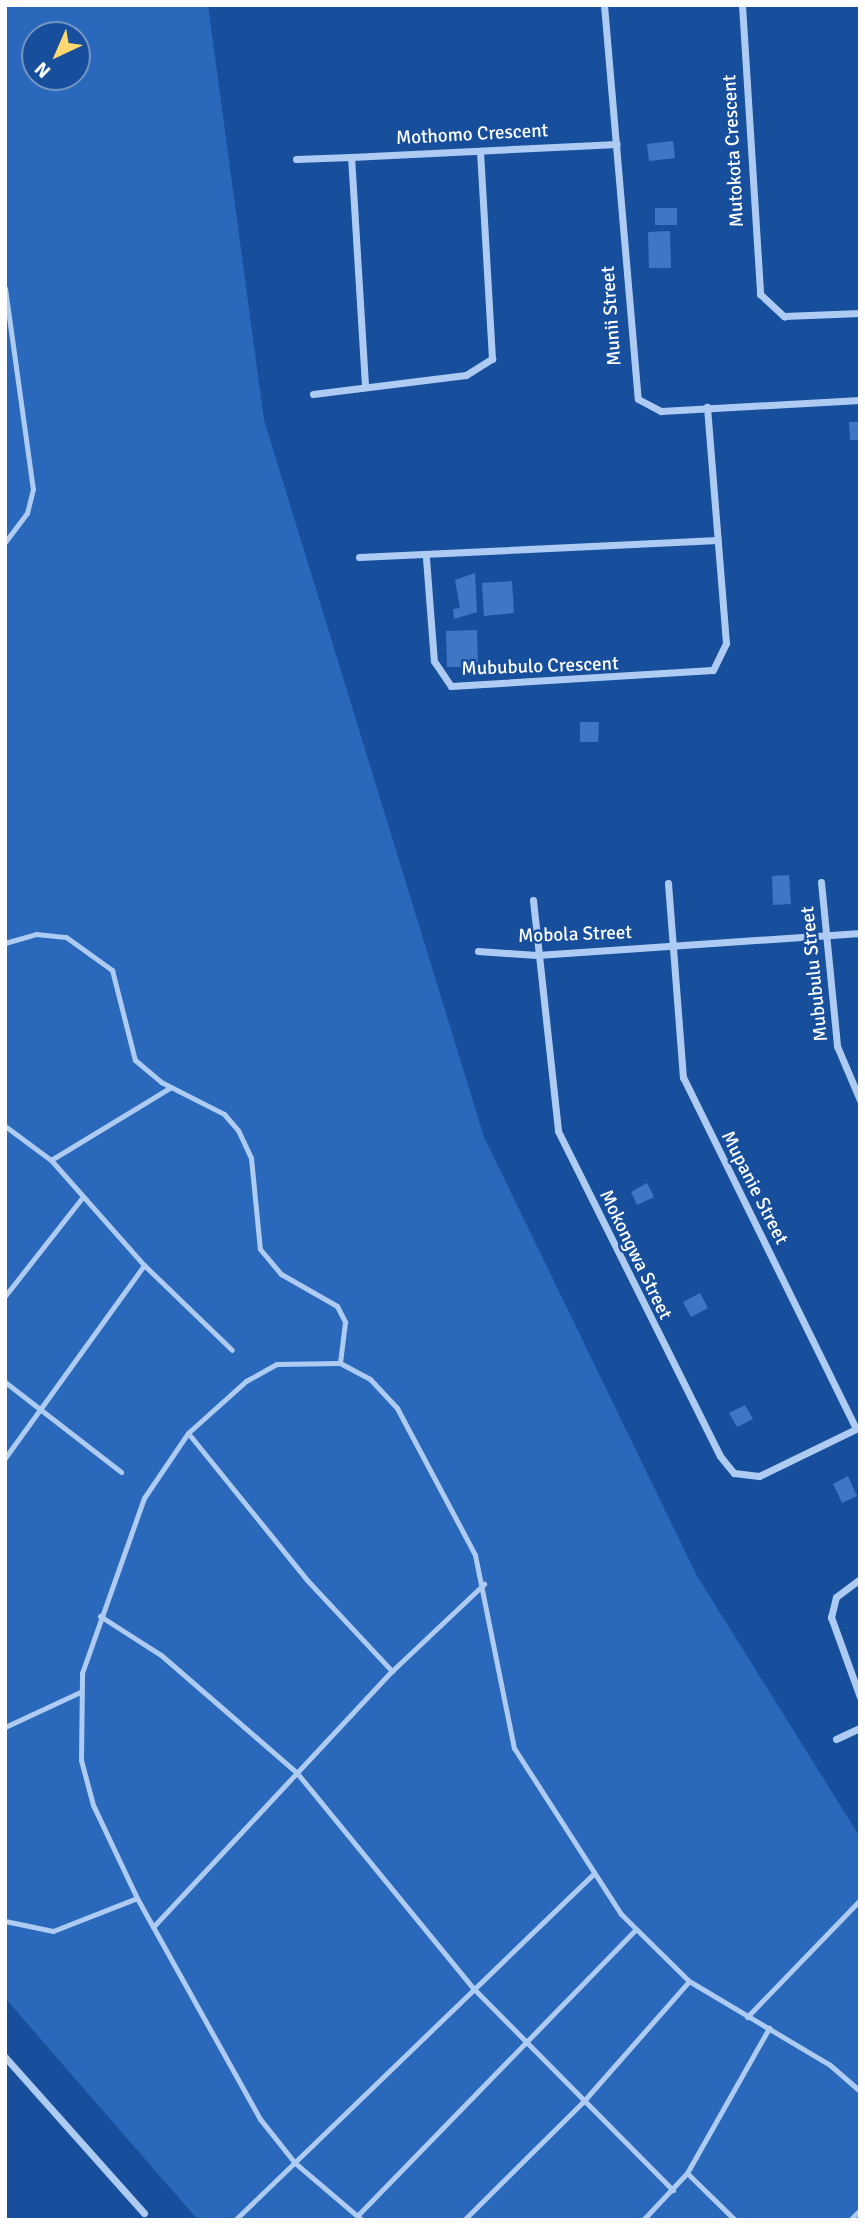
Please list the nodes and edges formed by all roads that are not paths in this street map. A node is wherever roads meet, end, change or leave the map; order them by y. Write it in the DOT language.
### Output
graph roads {
  1 [pos="604,5"];
  2 [pos="742,5"];
  3 [pos="617,144"];
  4 [pos="480,151"];
  5 [pos="351,157"];
  6 [pos="296,159"];
  7 [pos="5,288"];
  8 [pos="860,313"];
  9 [pos="365,385"];
  10 [pos="313,394"];
  11 [pos="860,400"];
  12 [pos="707,407"];
  13 [pos="718,540"];
  14 [pos="5,542"];
  15 [pos="359,557"];
  16 [pos="426,558"];
  17 [pos="821,882"];
  18 [pos="668,883"];
  19 [pos="533,900"];
  20 [pos="860,933"];
  21 [pos="828,935"];
  22 [pos="5,943"];
  23 [pos="672,947"];
  24 [pos="478,951"];
  25 [pos="537,955"];
  26 [pos="171,1087"];
  27 [pos="860,1100"];
  28 [pos="5,1126"];
  29 [pos="51,1160"];
  30 [pos="81,1199"];
  31 [pos="144,1265"];
  32 [pos="5,1296"];
  33 [pos="232,1350"];
  34 [pos="340,1363"];
  35 [pos="5,1381"];
  36 [pos="39,1407"];
  37 [pos="858,1428"];
  38 [pos="188,1433"];
  39 [pos="5,1458"];
  40 [pos="121,1472"];
  41 [pos="860,1578"];
  42 [pos="484,1584"];
  43 [pos="100,1616"];
  44 [pos="392,1671"];
  45 [pos="80,1692"];
  46 [pos="860,1697"];
  47 [pos="5,1727"];
  48 [pos="860,1728"];
  49 [pos="836,1739"];
  50 [pos="296,1773"];
  51 [pos="594,1873"];
  52 [pos="137,1898"];
  53 [pos="860,1900"];
  54 [pos="5,1921"];
  55 [pos="153,1927"];
  56 [pos="635,1930"];
  57 [pos="689,1982"];
  58 [pos="474,1989"];
  59 [pos="747,2017"];
  60 [pos="769,2028"];
  61 [pos="525,2043"];
  62 [pos="5,2057"];
  63 [pos="860,2091"];
  64 [pos="582,2103"];
  65 [pos="295,2163"];
  66 [pos="687,2173"];
  67 [pos="673,2190"];
  68 [pos="860,2210"];
  69 [pos="144,2213"];
  70 [pos="359,2218"];
  71 [pos="235,2220"];
  72 [pos="464,2220"];
  73 [pos="643,2220"];
  74 [pos="735,2220"];
  75 [pos="850,2220"];
  1 -- 3 [label="street, Munii Street"];
  2 -- 8 [label="street, Mutokota Crescent"];
  3 -- 4 [label="street, Mothomo Crescent"];
  3 -- 12 [label="street, Munii Street"];
  4 -- 5 [label="street, Mothomo Crescent"];
  4 -- 9 [label="street"];
  5 -- 6 [label="street, Mothomo Crescent"];
  5 -- 9 [label="street"];
  7 -- 14 [label="lane"];
  9 -- 10 [label="street"];
  11 -- 12 [label="street, Munii Street"];
  12 -- 13 [label="street, Mububulo Crescent"];
  13 -- 16 [label="street"];
  13 -- 16 [label="street, Mububulo Crescent"];
  15 -- 16 [label="street"];
  17 -- 21 [label="street, Mububulu Street"];
  18 -- 23 [label="street"];
  19 -- 25 [label="street, Mokongwa Street"];
  20 -- 21 [label="street, Mobola Street"];
  21 -- 23 [label="street, Mobola Street"];
  21 -- 27 [label="street, Mububulu Street"];
  22 -- 26 [label="lane"];
  23 -- 25 [label="street, Mobola Street"];
  23 -- 37 [label="street, Mupanie Street"];
  24 -- 25 [label="street, Mobola Street"];
  25 -- 37 [label="street, Mokongwa Street"];
  26 -- 29 [label="lane"];
  26 -- 34 [label="lane"];
  28 -- 29 [label="lane"];
  29 -- 30 [label="lane"];
  30 -- 31 [label="lane"];
  30 -- 32 [label="lane"];
  31 -- 33 [label="lane"];
  31 -- 36 [label="lane"];
  34 -- 38 [label="lane"];
  34 -- 42 [label="lane"];
  35 -- 36 [label="lane"];
  36 -- 39 [label="lane"];
  36 -- 40 [label="lane"];
  38 -- 43 [label="lane"];
  38 -- 44 [label="lane"];
  41 -- 46 [label="street"];
  42 -- 44 [label="lane"];
  42 -- 51 [label="lane"];
  43 -- 45 [label="lane"];
  43 -- 50 [label="lane"];
  44 -- 50 [label="lane"];
  45 -- 47 [label="lane"];
  45 -- 52 [label="lane"];
  48 -- 49 [label="street"];
  50 -- 55 [label="lane"];
  50 -- 58 [label="lane"];
  51 -- 56 [label="lane"];
  51 -- 58 [label="lane"];
  52 -- 54 [label="lane"];
  52 -- 55 [label="lane"];
  53 -- 59 [label="lane"];
  55 -- 65 [label="lane"];
  56 -- 57 [label="lane"];
  56 -- 61 [label="lane"];
  57 -- 59 [label="lane"];
  57 -- 64 [label="lane"];
  58 -- 61 [label="lane"];
  58 -- 65 [label="lane"];
  59 -- 60 [label="lane"];
  60 -- 63 [label="lane"];
  60 -- 66 [label="lane"];
  61 -- 64 [label="lane"];
  61 -- 70 [label="lane"];
  62 -- 69 [label="street"];
  64 -- 67 [label="lane"];
  64 -- 72 [label="lane"];
  65 -- 70 [label="lane"];
  65 -- 71 [label="lane"];
  66 -- 67 [label="lane"];
  66 -- 74 [label="lane"];
  67 -- 73 [label="lane"];
  68 -- 75 [label="lane"];
}
